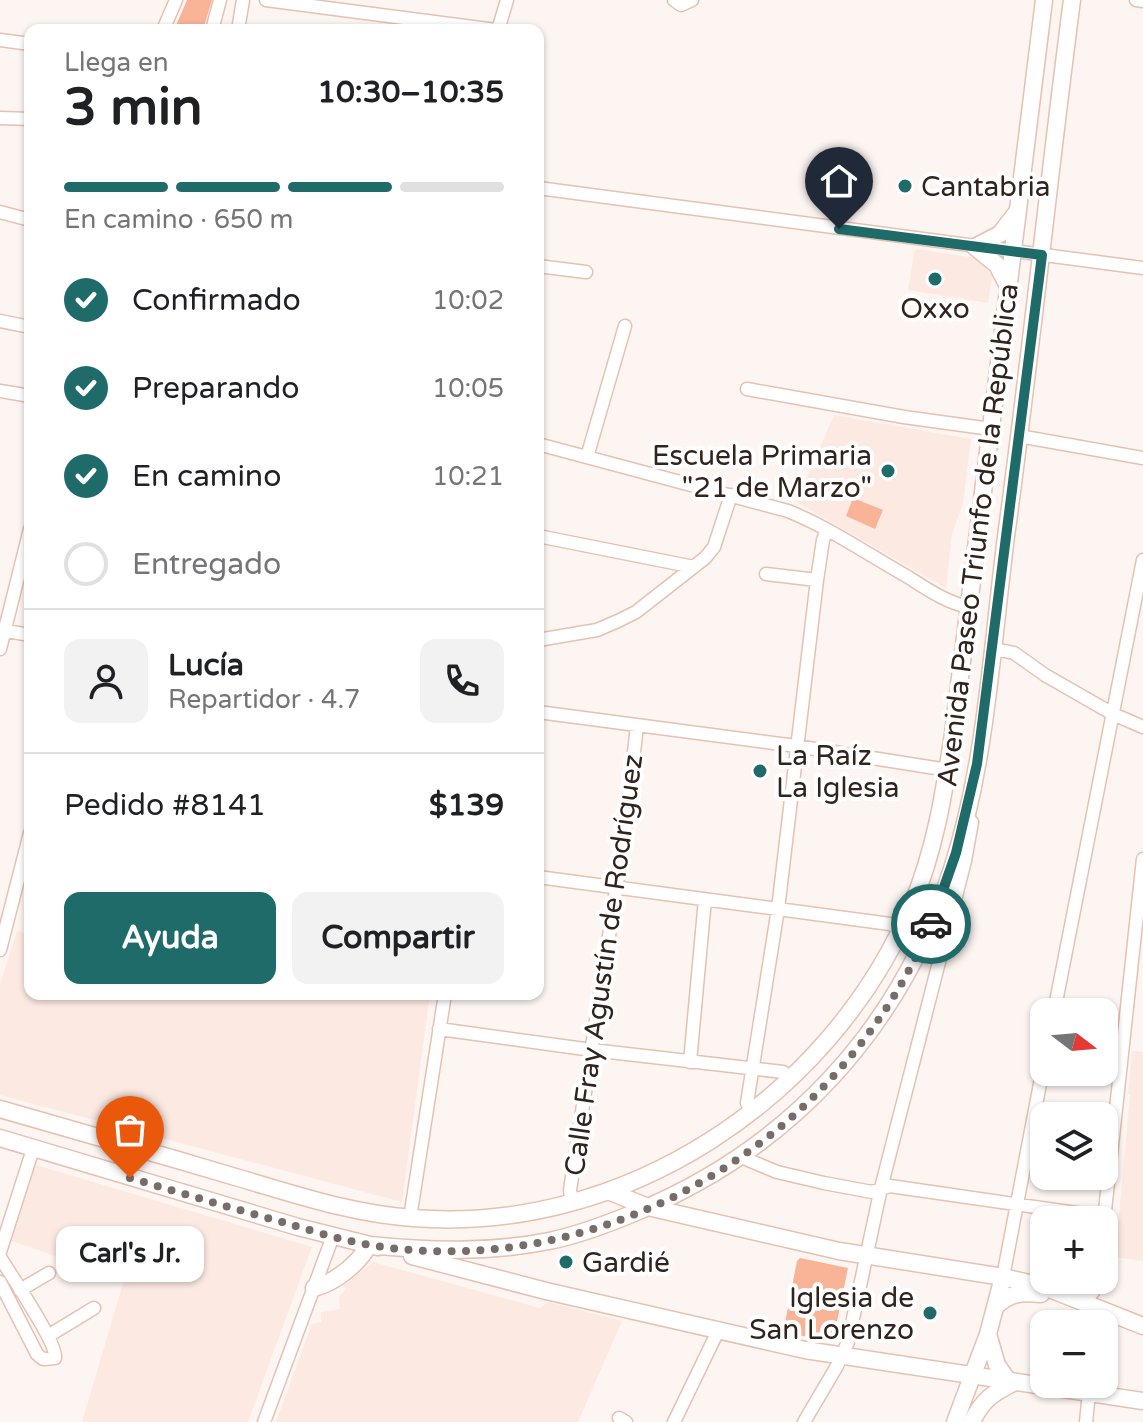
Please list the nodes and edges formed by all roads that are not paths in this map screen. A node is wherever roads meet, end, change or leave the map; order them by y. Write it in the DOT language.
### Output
graph roads {
  1 [pos="176,0"];
  2 [pos="220,0"];
  3 [pos="243,0"];
  4 [pos="266,0"];
  5 [pos="507,0"];
  6 [pos="692,0"];
  7 [pos="1044,0"];
  8 [pos="1072,0"];
  9 [pos="1136,0"];
  10 [pos="1143,1"];
  11 [pos="675,2"];
  12 [pos="166,24"];
  13 [pos="214,24"];
  14 [pos="239,24"];
  15 [pos="451,24"];
  16 [pos="499,24"];
  17 [pos="0,40"];
  18 [pos="24,43"];
  19 [pos="0,118"];
  20 [pos="24,121"];
  21 [pos="544,189"];
  22 [pos="1018,211"];
  23 [pos="0,212"];
  24 [pos="24,218"];
  25 [pos="975,247"];
  26 [pos="1013,251"];
  27 [pos="1042,255"];
  28 [pos="544,267"];
  29 [pos="1143,268"];
  30 [pos="586,272"];
  31 [pos="1009,288"];
  32 [pos="0,321"];
  33 [pos="24,326"];
  34 [pos="625,326"];
  35 [pos="747,389"];
  36 [pos="0,391"];
  37 [pos="24,395"];
  38 [pos="991,429"];
  39 [pos="1019,436"];
  40 [pos="544,448"];
  41 [pos="587,457"];
  42 [pos="1143,458"];
  43 [pos="731,495"];
  44 [pos="827,530"];
  45 [pos="544,537"];
  46 [pos="24,551"];
  47 [pos="1143,560"];
  48 [pos="694,567"];
  49 [pos="766,574"];
  50 [pos="817,580"];
  51 [pos="1140,595"];
  52 [pos="969,607"];
  53 [pos="2,630"];
  54 [pos="24,634"];
  55 [pos="544,639"];
  56 [pos="0,649"];
  57 [pos="991,652"];
  58 [pos="544,713"];
  59 [pos="1113,714"];
  60 [pos="637,726"];
  61 [pos="1143,727"];
  62 [pos="953,734"];
  63 [pos="796,746"];
  64 [pos="979,746"];
  65 [pos="948,770"];
  66 [pos="970,795"];
  67 [pos="24,853"];
  68 [pos="1143,859"];
  69 [pos="544,878"];
  70 [pos="616,887"];
  71 [pos="705,899"];
  72 [pos="778,909"];
  73 [pos="4,919"];
  74 [pos="901,929"];
  75 [pos="0,950"];
  76 [pos="1057,998"];
  77 [pos="444,1000"];
  78 [pos="439,1029"];
  79 [pos="592,1050"];
  80 [pos="690,1062"];
  81 [pos="753,1069"];
  82 [pos="792,1079"];
  83 [pos="1039,1086"];
  84 [pos="0,1109"];
  85 [pos="752,1112"];
  86 [pos="0,1138"];
  87 [pos="33,1149"];
  88 [pos="741,1157"];
  89 [pos="881,1188"];
  90 [pos="608,1191"];
  91 [pos="310,1198"];
  92 [pos="572,1203"];
  93 [pos="1016,1205"];
  94 [pos="1105,1206"];
  95 [pos="648,1207"];
  96 [pos="1030,1207"];
  97 [pos="410,1218"];
  98 [pos="298,1227"];
  99 [pos="333,1236"];
  100 [pos="369,1245"];
  101 [pos="0,1254"];
  102 [pos="868,1256"];
  103 [pos="49,1273"];
  104 [pos="1003,1277"];
  105 [pos="0,1282"];
  106 [pos="314,1288"];
  107 [pos="20,1290"];
  108 [pos="1088,1294"];
  109 [pos="1077,1299"];
  110 [pos="996,1306"];
  111 [pos="94,1308"];
  112 [pos="1143,1326"];
  113 [pos="718,1331"];
  114 [pos="988,1334"];
  115 [pos="48,1336"];
  116 [pos="842,1356"];
  117 [pos="972,1376"];
  118 [pos="1011,1382"];
  119 [pos="1030,1385"];
  120 [pos="1118,1397"];
  121 [pos="1088,1398"];
  122 [pos="1143,1401"];
  123 [pos="264,1422"];
  124 [pos="674,1422"];
  125 [pos="804,1422"];
  126 [pos="955,1422"];
  127 [pos="972,1422"];
  128 [pos="1086,1422"];
  1 -- 12 [label="street"];
  2 -- 13 [label="street"];
  3 -- 14 [label="street"];
  4 -- 15 [label="street"];
  5 -- 16 [label="street"];
  6 -- 11 [label="street"];
  7 -- 22 [label="main road, Avenida Paseo Triunfo de la República"];
  8 -- 27 [label="main road"];
  9 -- 10 [label="street"];
  17 -- 18 [label="street"];
  19 -- 20 [label="street"];
  21 -- 25 [label="street"];
  22 -- 25 [label="main road"];
  22 -- 26 [label="main road, Avenida Paseo Triunfo de la República"];
  23 -- 24 [label="street"];
  25 -- 26 [label="street"];
  25 -- 31 [label="main road"];
  26 -- 27 [label="street"];
  26 -- 31 [label="main road, Avenida Paseo Triunfo de la República"];
  27 -- 29 [label="street"];
  27 -- 39 [label="main road"];
  28 -- 30 [label="street"];
  31 -- 38 [label="main road, Avenida Paseo Triunfo de la República"];
  32 -- 33 [label="street"];
  34 -- 41 [label="street"];
  35 -- 38 [label="street"];
  36 -- 37 [label="street"];
  38 -- 52 [label="main road, Avenida Paseo Triunfo de la República"];
  39 -- 42 [label="street"];
  39 -- 57 [label="main road"];
  40 -- 41 [label="street"];
  41 -- 43 [label="street"];
  43 -- 44 [label="street"];
  43 -- 48 [label="street"];
  44 -- 50 [label="street"];
  44 -- 52 [label="street"];
  45 -- 48 [label="street"];
  46 -- 53 [label="street"];
  47 -- 51 [label="street"];
  48 -- 55 [label="street"];
  49 -- 50 [label="street"];
  50 -- 63 [label="street"];
  51 -- 59 [label="street"];
  52 -- 62 [label="main road, Avenida Paseo Triunfo de la República"];
  53 -- 54 [label="street"];
  53 -- 56 [label="street"];
  57 -- 59 [label="street"];
  57 -- 64 [label="main road"];
  58 -- 60 [label="street"];
  59 -- 61 [label="street"];
  59 -- 76 [label="street"];
  60 -- 63 [label="street"];
  60 -- 70 [label="street, Calle Fray Agustín de Rodríguez"];
  62 -- 64 [label="main road"];
  62 -- 65 [label="main road, Avenida Paseo Triunfo de la República"];
  63 -- 65 [label="street"];
  63 -- 72 [label="street"];
  64 -- 66 [label="main road"];
  65 -- 66 [label="main road"];
  65 -- 74 [label="main road, Avenida Paseo Triunfo de la República"];
  66 -- 88 [label="main road"];
  66 -- 89 [label="street"];
  67 -- 73 [label="street"];
  68 -- 94 [label="street"];
  69 -- 70 [label="street"];
  70 -- 71 [label="street"];
  70 -- 79 [label="street, Calle Fray Agustín de Rodríguez"];
  71 -- 72 [label="street"];
  71 -- 80 [label="street"];
  72 -- 74 [label="street"];
  72 -- 81 [label="street"];
  73 -- 75 [label="street"];
  74 -- 82 [label="main road, Avenida Paseo Triunfo de la República"];
  77 -- 78 [label="street"];
  78 -- 79 [label="street"];
  78 -- 97 [label="street"];
  79 -- 80 [label="street"];
  79 -- 92 [label="street, Calle Fray Agustín de Rodríguez"];
  80 -- 81 [label="street"];
  81 -- 82 [label="street"];
  81 -- 85 [label="street"];
  82 -- 85 [label="main road, Avenida Paseo Triunfo de la República"];
  83 -- 93 [label="street"];
  84 -- 91 [label="main road, Avenida Paseo Triunfo de la República"];
  85 -- 90 [label="main road, Avenida Paseo Triunfo de la República"];
  86 -- 87 [label="main road"];
  87 -- 98 [label="main road"];
  87 -- 101 [label="street"];
  88 -- 89 [label="street"];
  88 -- 95 [label="main road"];
  89 -- 93 [label="street"];
  89 -- 102 [label="street"];
  90 -- 92 [label="main road, Avenida Paseo Triunfo de la República"];
  90 -- 95 [label="main road"];
  91 -- 97 [label="main road, Avenida Paseo Triunfo de la República"];
  91 -- 98 [label="main road"];
  92 -- 97 [label="main road, Avenida Paseo Triunfo de la República"];
  93 -- 96 [label="street"];
  93 -- 104 [label="street"];
  95 -- 100 [label="main road"];
  95 -- 102 [label="main road"];
  98 -- 99 [label="main road"];
  99 -- 100 [label="main road"];
  99 -- 106 [label="street"];
  100 -- 106 [label="main road"];
  100 -- 113 [label="main road"];
  101 -- 107 [label="street"];
  102 -- 104 [label="main road"];
  102 -- 116 [label="street"];
  103 -- 107 [label="street"];
  104 -- 109 [label="main road"];
  104 -- 110 [label="main road"];
  105 -- 115 [label="street"];
  106 -- 123 [label="street"];
  107 -- 115 [label="street"];
  108 -- 109 [label="street"];
  109 -- 110 [label="main road"];
  109 -- 112 [label="main road"];
  110 -- 114 [label="main road"];
  111 -- 115 [label="street"];
  113 -- 116 [label="main road"];
  113 -- 124 [label="street"];
  114 -- 117 [label="main road"];
  114 -- 118 [label="main road"];
  116 -- 117 [label="main road"];
  116 -- 125 [label="street"];
  117 -- 118 [label="main road"];
  117 -- 126 [label="main road"];
  118 -- 119 [label="main road"];
  118 -- 127 [label="main road"];
  120 -- 122 [label="main road"];
  121 -- 128 [label="street"];
}
